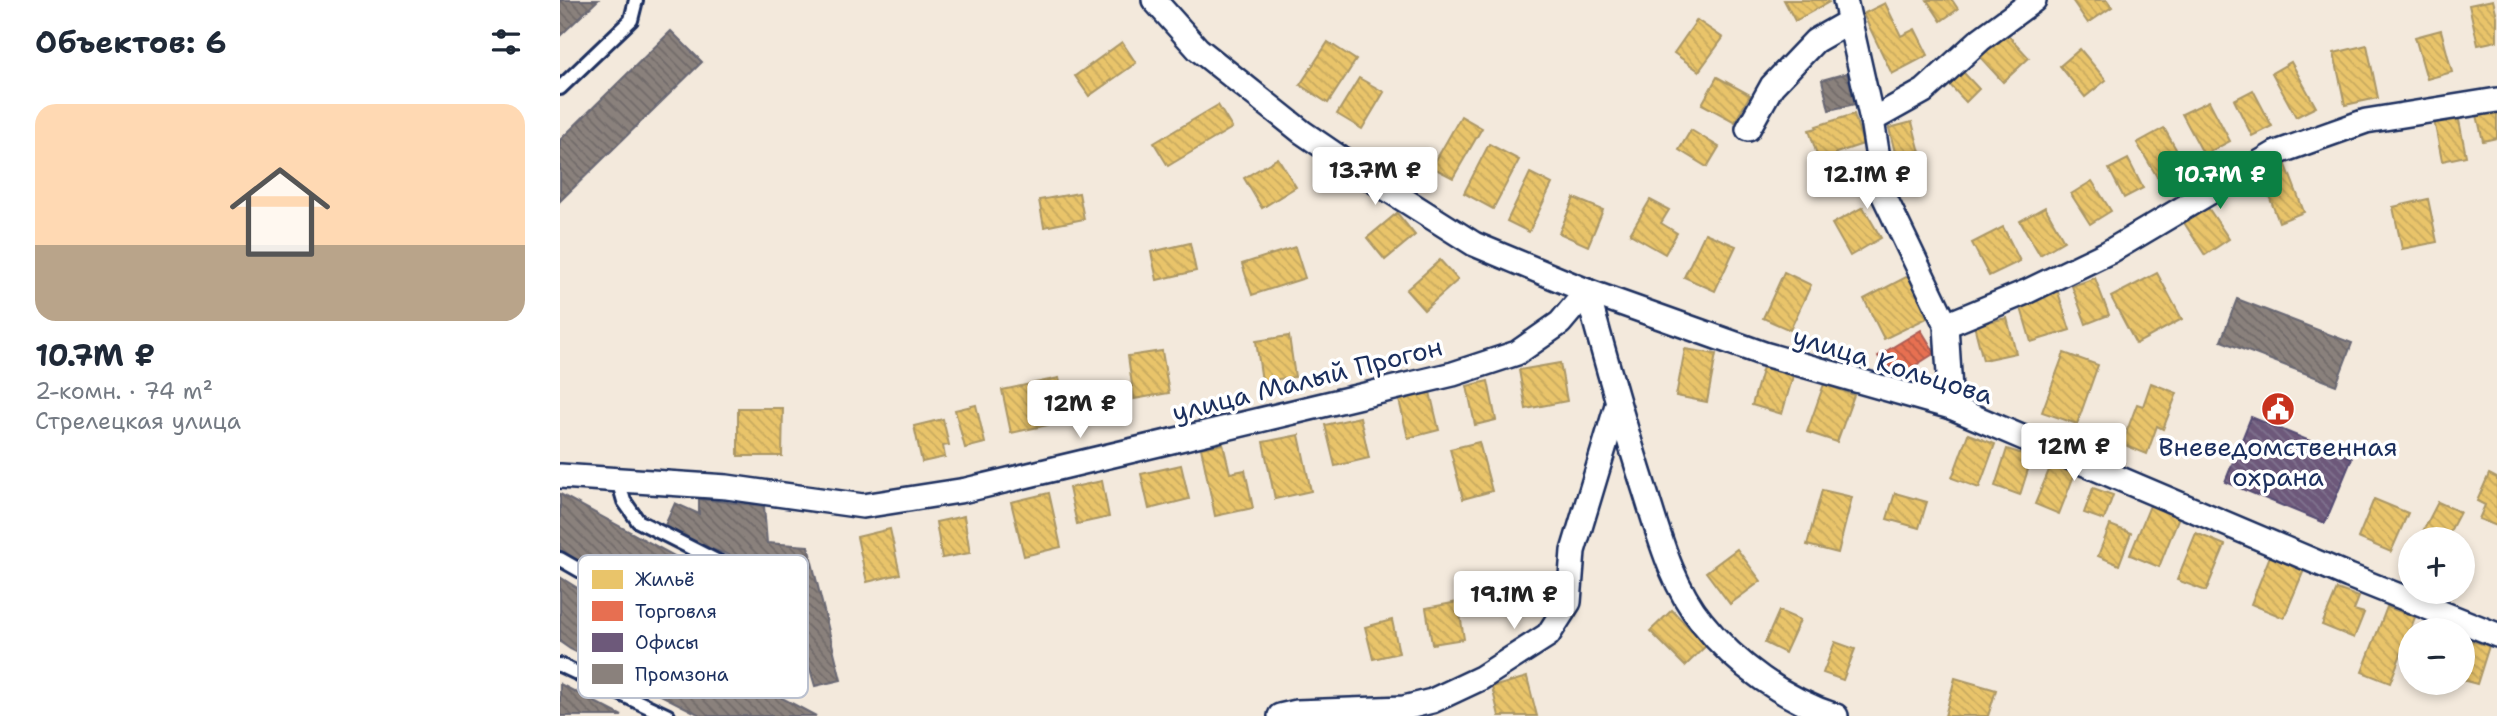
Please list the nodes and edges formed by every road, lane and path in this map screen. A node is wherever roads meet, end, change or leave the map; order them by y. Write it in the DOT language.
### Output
graph roads {
  1 [pos="636,0"];
  2 [pos="1154,0"];
  3 [pos="2034,0"];
  4 [pos="1847,11"];
  5 [pos="560,88"];
  6 [pos="2497,100"];
  7 [pos="1872,120"];
  8 [pos="1748,128"];
  9 [pos="1587,291"];
  10 [pos="1947,325"];
  11 [pos="1618,405"];
  12 [pos="1951,407"];
  13 [pos="560,476"];
  14 [pos="618,480"];
  15 [pos="704,555"];
  16 [pos="560,559"];
  17 [pos="578,569"];
  18 [pos="2497,635"];
  19 [pos="560,665"];
  20 [pos="578,674"];
  21 [pos="630,698"];
  22 [pos="668,716"];
  23 [pos="1280,716"];
  24 [pos="1836,716"];
  1 -- 5 [label="lane"];
  2 -- 9 [label="street, улица Кольцова"];
  3 -- 7 [label="street"];
  4 -- 7 [label="street"];
  4 -- 8 [label="street"];
  6 -- 10 [label="street"];
  7 -- 10 [label="street"];
  9 -- 11 [label="street"];
  9 -- 12 [label="street, улица Кольцова"];
  9 -- 14 [label="street, улица Малый Прогон"];
  10 -- 12 [label="street"];
  11 -- 23 [label="street"];
  11 -- 24 [label="street"];
  12 -- 18 [label="street, улица Кольцова"];
  13 -- 14 [label="street, улица Малый Прогон"];
  14 -- 15 [label="lane"];
  16 -- 17 [label="lane"];
  19 -- 20 [label="lane"];
  21 -- 22 [label="lane"];
}
